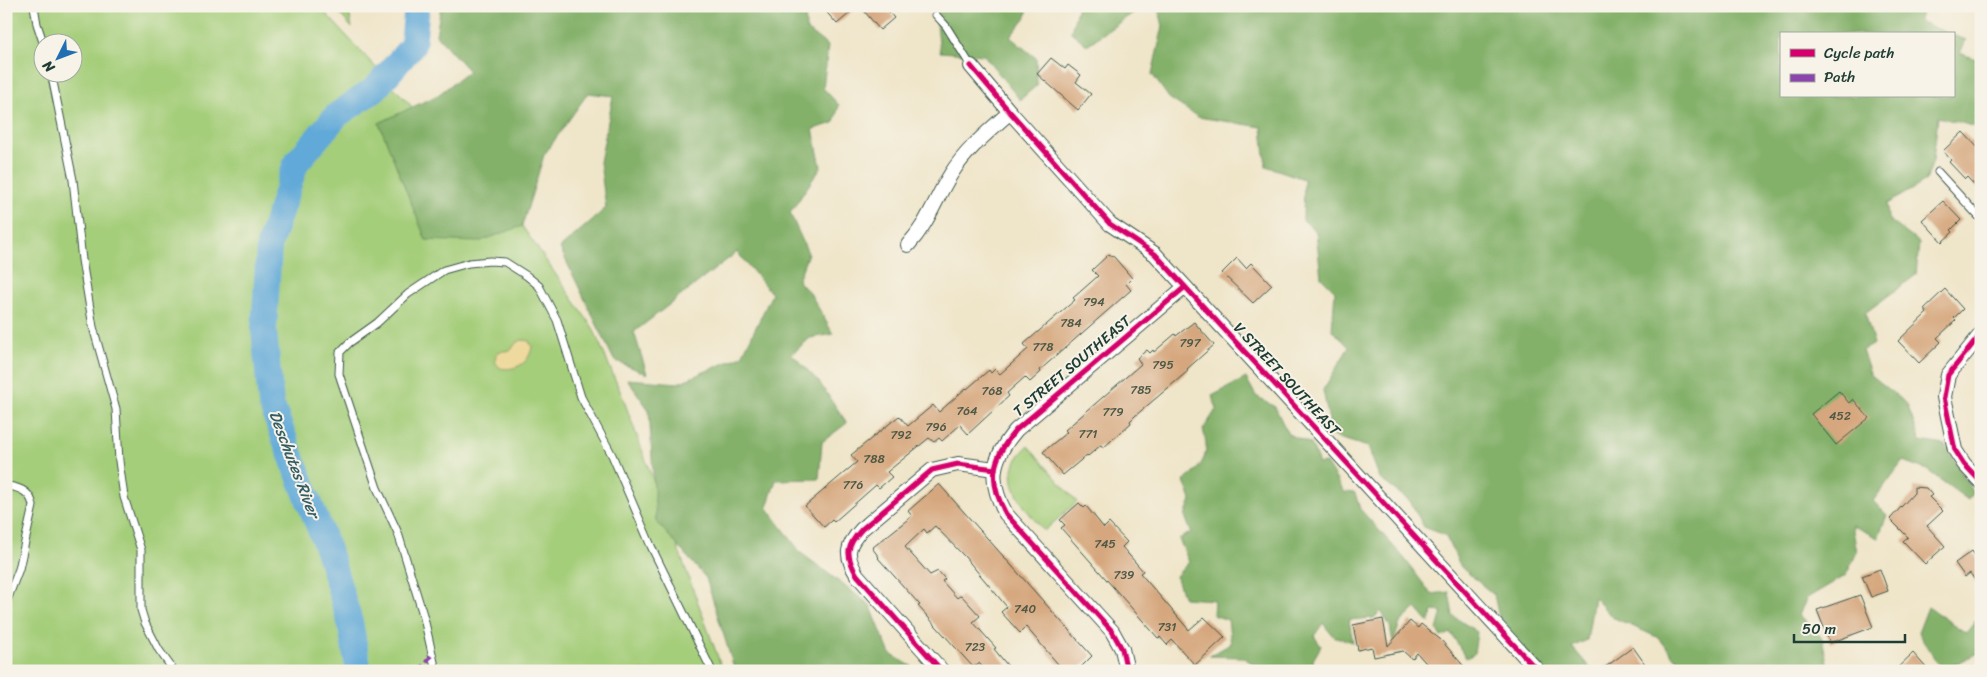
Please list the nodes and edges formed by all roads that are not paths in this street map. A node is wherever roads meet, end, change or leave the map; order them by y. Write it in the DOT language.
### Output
graph roads {
  1 [pos="34,6"];
  2 [pos="936,15"];
  3 [pos="40,32"];
  4 [pos="971,66"];
  5 [pos="53,82"];
  6 [pos="1010,112"];
  7 [pos="1938,172"];
  8 [pos="1981,219"];
  9 [pos="908,244"];
  10 [pos="1185,287"];
  11 [pos="1981,334"];
  12 [pos="995,469"];
  13 [pos="1981,482"];
  14 [pos="6,486"];
  15 [pos="6,603"];
  16 [pos="174,671"];
  17 [pos="436,671"];
  18 [pos="712,671"];
  19 [pos="942,671"];
  20 [pos="1126,671"];
  21 [pos="1538,671"];
  1 -- 3 [label="lane"];
  2 -- 4 [label="lane"];
  4 -- 6 [label="street, V STREET SOUTHEAST"];
  5 -- 16 [label="lane"];
  6 -- 9 [label="street"];
  6 -- 10 [label="street, V STREET SOUTHEAST"];
  7 -- 8 [label="lane"];
  10 -- 12 [label="street, T STREET SOUTHEAST"];
  10 -- 21 [label="street, V STREET SOUTHEAST"];
  11 -- 13 [label="street"];
  12 -- 19 [label="street"];
  12 -- 20 [label="street, T STREET SOUTHEAST"];
  14 -- 15 [label="lane"];
  17 -- 18 [label="lane"];
}
